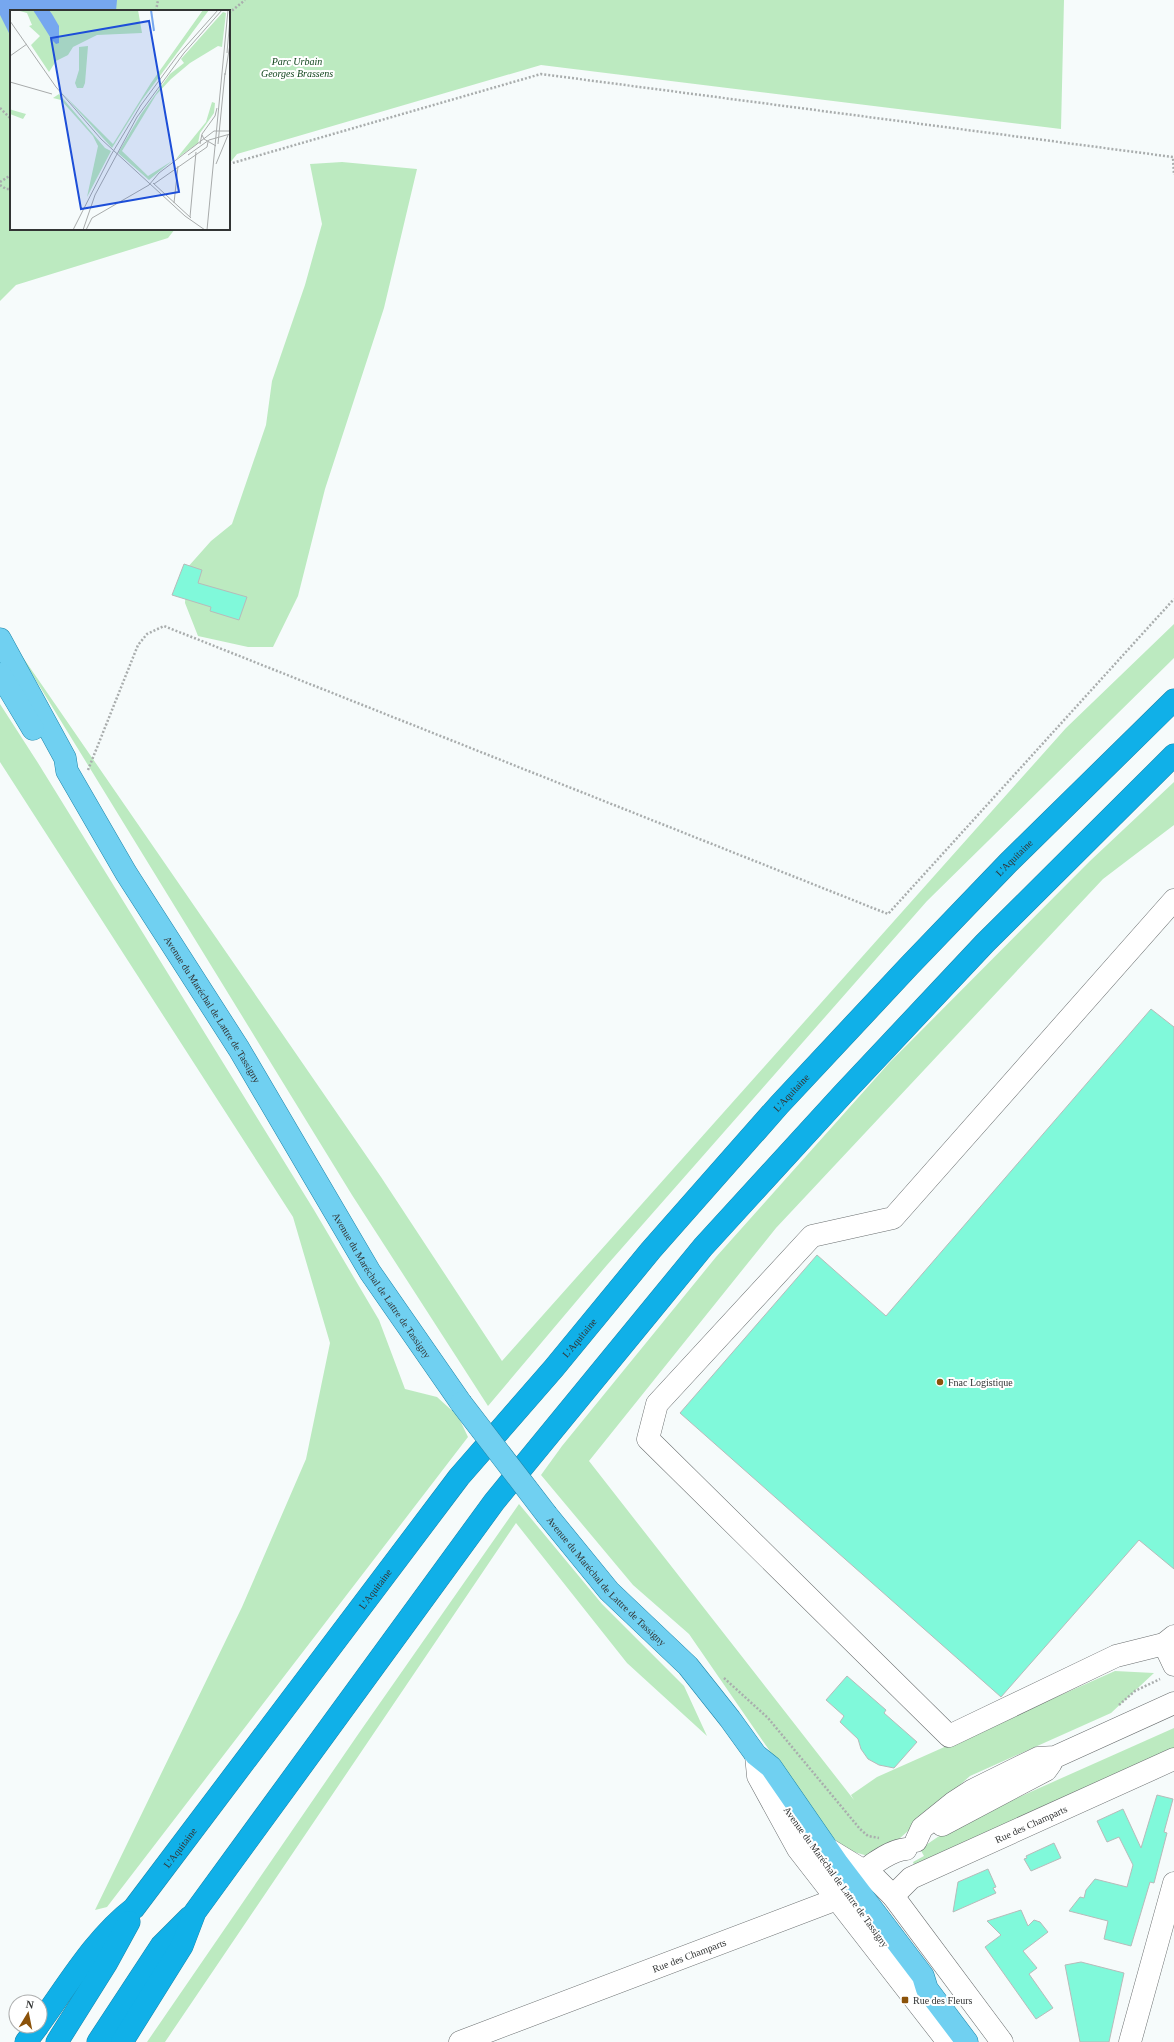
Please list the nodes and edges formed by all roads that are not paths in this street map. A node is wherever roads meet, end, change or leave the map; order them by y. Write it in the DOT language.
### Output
graph roads {
  1 [pos="0,639"];
  2 [pos="0,674"];
  3 [pos="1174,700"];
  4 [pos="1174,755"];
  5 [pos="71,778"];
  6 [pos="1174,900"];
  7 [pos="1169,1640"];
  8 [pos="1174,1665"];
  9 [pos="1174,1703"];
  10 [pos="756,1756"];
  11 [pos="1174,1759"];
  12 [pos="911,1845"];
  13 [pos="1174,1883"];
  14 [pos="850,1886"];
  15 [pos="888,1891"];
  16 [pos="134,1908"];
  17 [pos="195,1912"];
  18 [pos="879,1918"];
  19 [pos="927,1989"];
  20 [pos="48,2012"];
  21 [pos="56,2042"];
  22 [pos="98,2042"];
  23 [pos="122,2042"];
  24 [pos="460,2042"];
  25 [pos="948,2042"];
  26 [pos="967,2042"];
  27 [pos="1002,2042"];
  28 [pos="1130,2042"];
  1 -- 5 [label="main road, Avenue du Maréchal de Lattre de Tassigny"];
  2 -- 5 [label="main road, Avenue du Maréchal de Lattre de Tassigny"];
  3 -- 16 [label="highway, L'Aquitaine"];
  4 -- 17 [label="highway"];
  5 -- 10 [label="main road, Avenue du Maréchal de Lattre de Tassigny, bridge"];
  6 -- 7 [label="street"];
  7 -- 8 [label="street"];
  9 -- 12 [label="street, Rue des Champarts"];
  10 -- 14 [label="main road, Avenue du Maréchal de Lattre de Tassigny"];
  10 -- 14 [label="main road, Avenue du Maréchal de Lattre de Tassigny"];
  11 -- 15 [label="street, Rue des Champarts"];
  12 -- 14 [label="street, Rue des Champarts"];
  12 -- 15 [label="street, Rue des Champarts"];
  13 -- 28 [label="street"];
  14 -- 15 [label="street, Avenue du Maréchal de Lattre de Tassigny"];
  14 -- 18 [label="main road, Avenue du Maréchal de Lattre de Tassigny"];
  14 -- 19 [label="main road, Avenue du Maréchal de Lattre de Tassigny"];
  14 -- 24 [label="street, Rue des Champarts"];
  14 -- 25 [label="street"];
  15 -- 18 [label="street, Rue des Champarts"];
  15 -- 27 [label="street, Avenue du Maréchal de Lattre de Tassigny"];
  16 -- 20 [label="highway, L'Aquitaine"];
  16 -- 21 [label="highway"];
  17 -- 22 [label="highway"];
  17 -- 23 [label="highway"];
  18 -- 19 [label="main road, Avenue du Maréchal de Lattre de Tassigny"];
  19 -- 26 [label="main road, Avenue du Maréchal de Lattre de Tassigny"];
}
